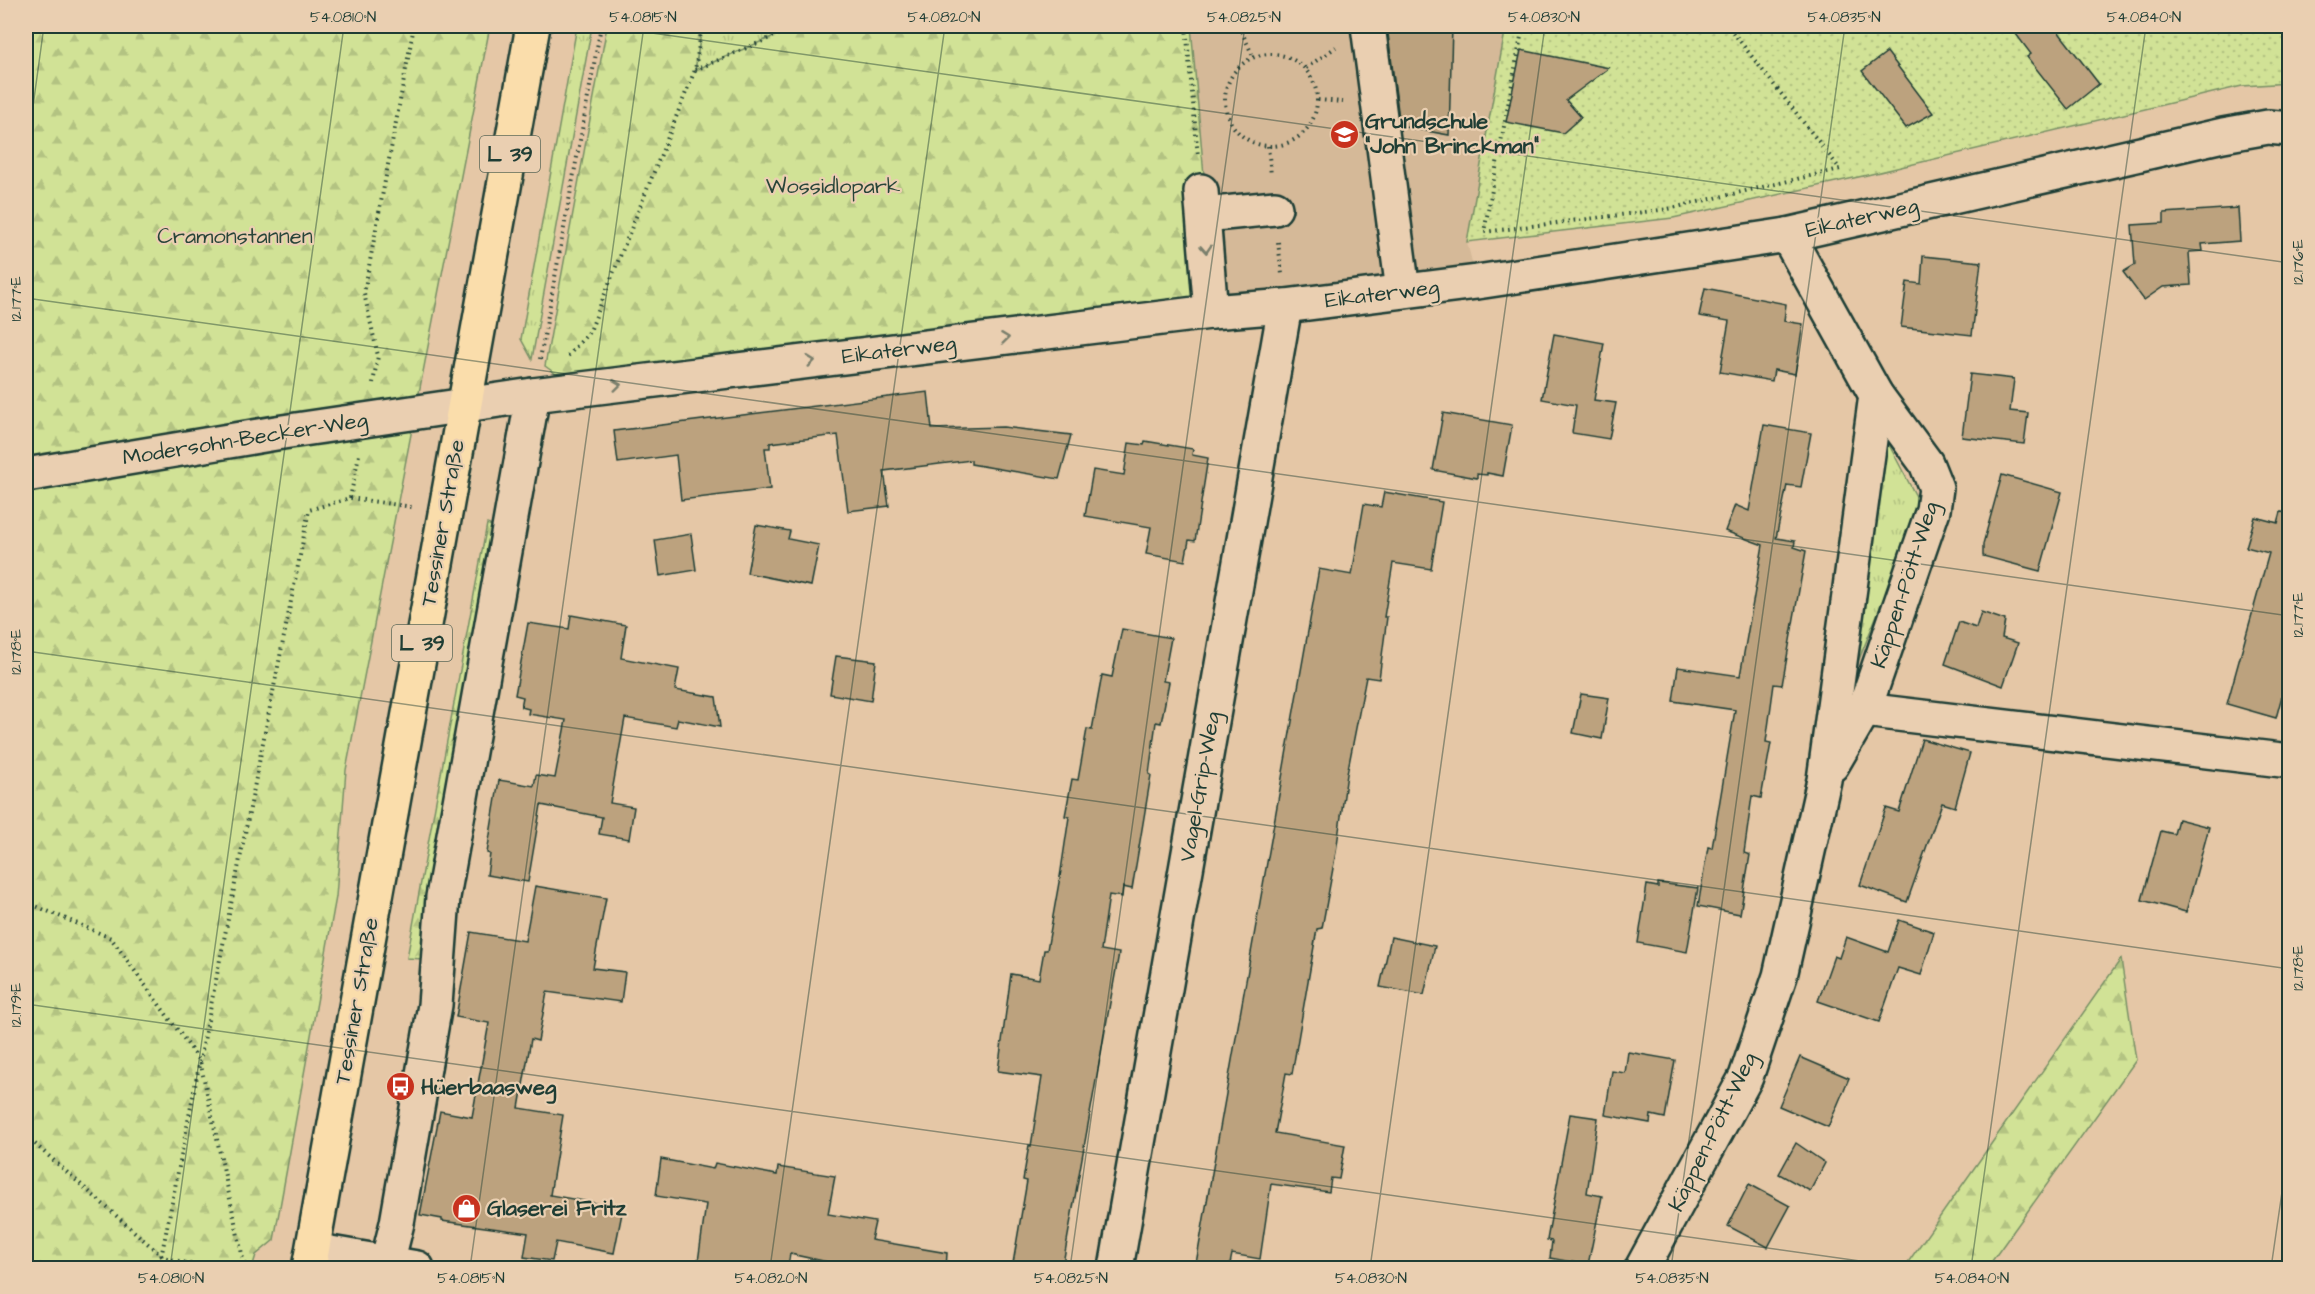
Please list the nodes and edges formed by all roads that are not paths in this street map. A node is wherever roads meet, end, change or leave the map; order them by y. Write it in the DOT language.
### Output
graph roads {
  1 [pos="533,26"];
  2 [pos="1368,26"];
  3 [pos="2289,129"];
  4 [pos="1275,208"];
  5 [pos="1787,235"];
  6 [pos="1403,291"];
  7 [pos="1285,306"];
  8 [pos="1211,312"];
  9 [pos="542,393"];
  10 [pos="1876,395"];
  11 [pos="465,405"];
  12 [pos="26,475"];
  13 [pos="1864,710"];
  14 [pos="2289,761"];
  15 [pos="1824,780"];
  16 [pos="311,1259"];
  17 [pos="402,1266"];
  18 [pos="1116,1269"];
  19 [pos="1642,1269"];
  1 -- 11 [label="main road, Tessiner Straße / L 39"];
  2 -- 6 [label="street"];
  3 -- 5 [label="street, Eikaterweg"];
  4 -- 8 [label="street, one-way"];
  5 -- 6 [label="street, Eikaterweg"];
  5 -- 10 [label="street, Käppen-Pött-Weg"];
  6 -- 7 [label="street, Eikaterweg"];
  7 -- 8 [label="street, Eikaterweg"];
  7 -- 18 [label="street, Vagel-Grip-Weg"];
  9 -- 8 [label="street, Eikaterweg, one-way"];
  9 -- 11 [label="street, Eikaterweg"];
  9 -- 17 [label="street"];
  10 -- 13 [label="street, Käppen-Pött-Weg"];
  10 -- 15 [label="street, Käppen-Pött-Weg"];
  11 -- 12 [label="street, Modersohn-Becker-Weg"];
  11 -- 16 [label="main road, Tessiner Straße / L 39"];
  13 -- 14 [label="street"];
  13 -- 15 [label="street, Käppen-Pött-Weg"];
  15 -- 19 [label="street, Käppen-Pött-Weg"];
  16 -- 17 [label="street"];
}
